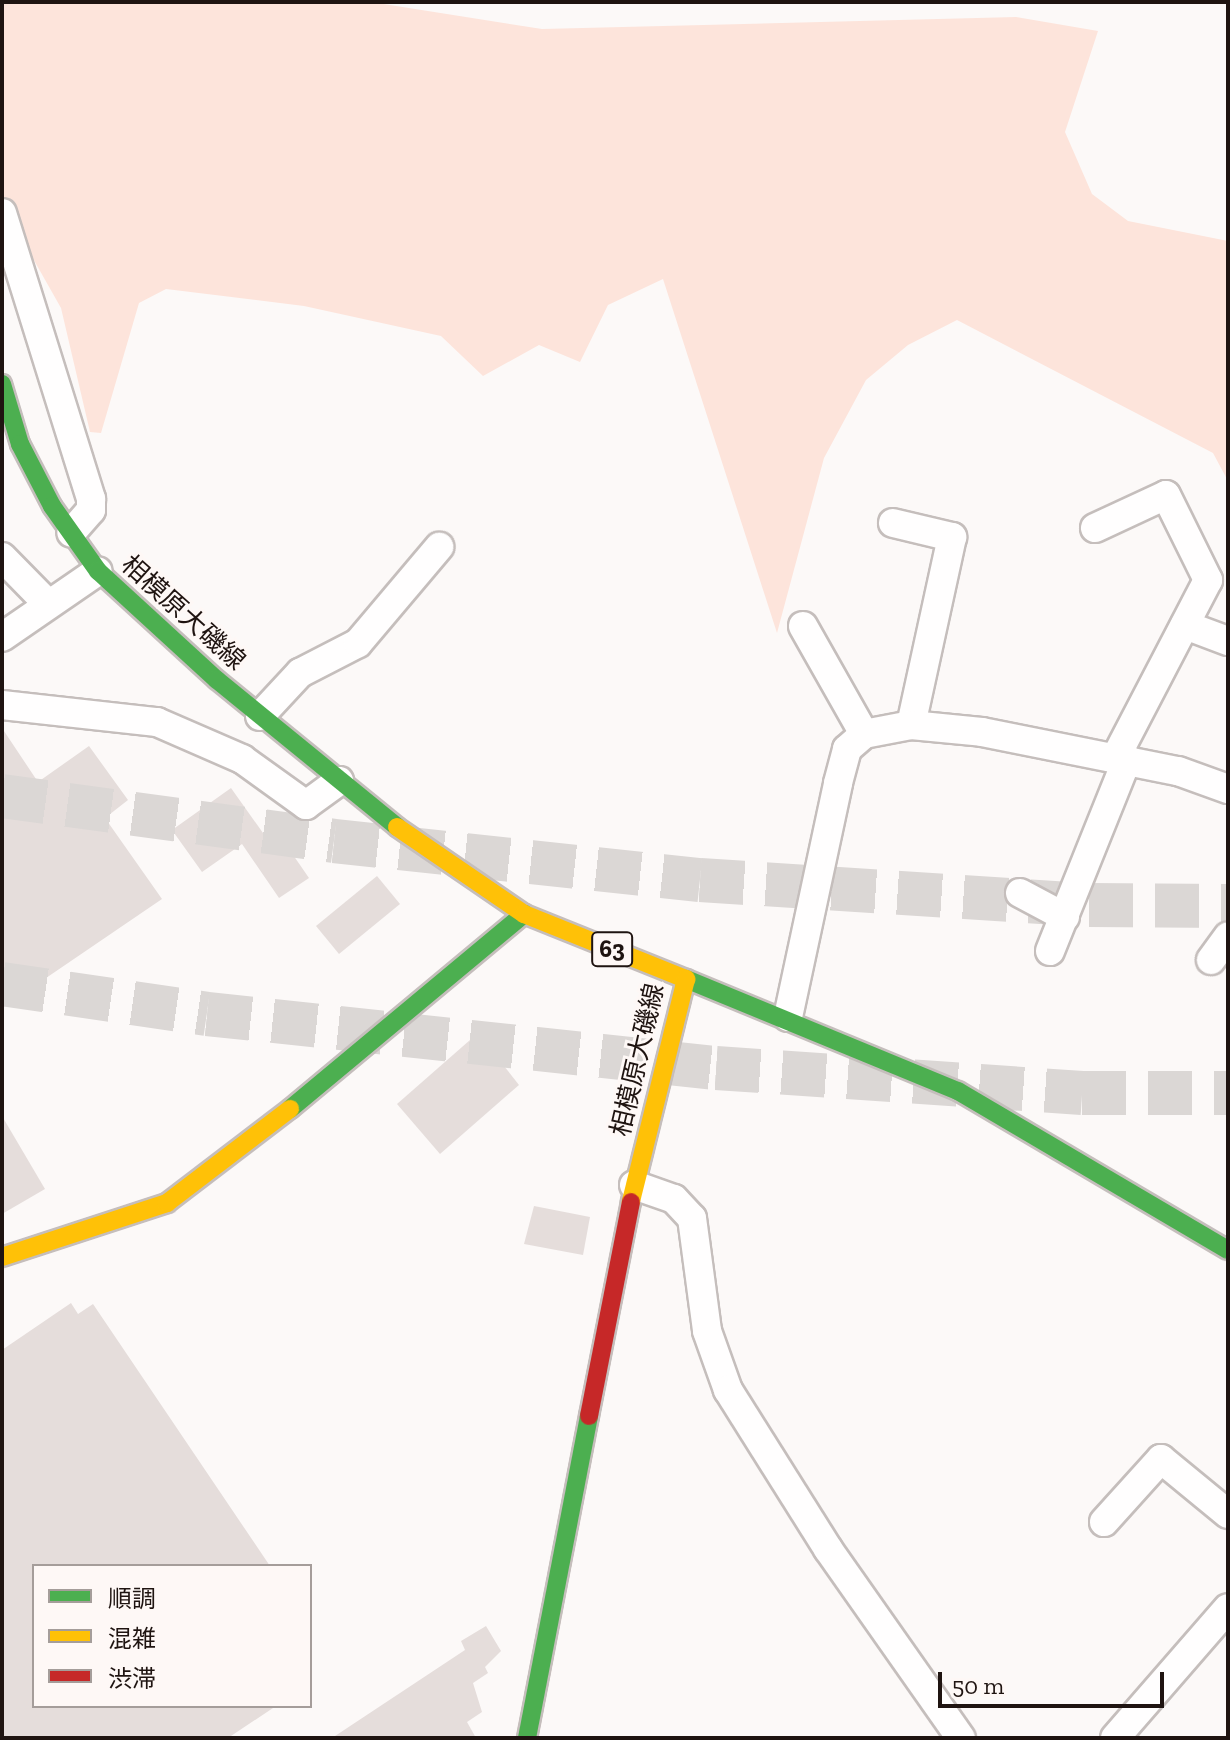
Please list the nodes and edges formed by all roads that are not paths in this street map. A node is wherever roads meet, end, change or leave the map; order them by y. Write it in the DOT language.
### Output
graph roads {
  1 [pos="2,213"];
  2 [pos="2,384"];
  3 [pos="893,523"];
  4 [pos="1095,528"];
  5 [pos="71,533"];
  6 [pos="439,547"];
  7 [pos="2,557"];
  8 [pos="98,571"];
  9 [pos="1218,581"];
  10 [pos="48,604"];
  11 [pos="1185,625"];
  12 [pos="803,626"];
  13 [pos="2,637"];
  14 [pos="1228,641"];
  15 [pos="2,705"];
  16 [pos="260,716"];
  17 [pos="911,725"];
  18 [pos="864,734"];
  19 [pos="1121,758"];
  20 [pos="339,781"];
  21 [pos="1228,789"];
  22 [pos="1020,893"];
  23 [pos="524,914"];
  24 [pos="1065,917"];
  25 [pos="1228,937"];
  26 [pos="1050,951"];
  27 [pos="1211,960"];
  28 [pos="686,979"];
  29 [pos="788,1017"];
  30 [pos="634,1185"];
  31 [pos="1228,1250"];
  32 [pos="2,1257"];
  33 [pos="1228,1514"];
  34 [pos="1104,1522"];
  35 [pos="1228,1608"];
  36 [pos="527,1738"];
  37 [pos="961,1738"];
  38 [pos="1115,1738"];
  1 -- 5 [label="street"];
  2 -- 5 [label="main road, 相模原大磯線 / 63"];
  3 -- 17 [label="street"];
  4 -- 9 [label="street"];
  5 -- 8 [label="main road, 相模原大磯線 / 63"];
  6 -- 16 [label="street"];
  7 -- 10 [label="street"];
  8 -- 10 [label="street"];
  8 -- 16 [label="main road, 相模原大磯線 / 63"];
  9 -- 11 [label="street"];
  10 -- 13 [label="street"];
  11 -- 14 [label="street"];
  11 -- 19 [label="street"];
  12 -- 18 [label="street"];
  15 -- 20 [label="street"];
  16 -- 20 [label="main road, 相模原大磯線 / 63"];
  17 -- 18 [label="street"];
  17 -- 19 [label="street"];
  18 -- 29 [label="street"];
  19 -- 21 [label="street"];
  19 -- 24 [label="street"];
  20 -- 23 [label="main road, 相模原大磯線 / 63"];
  22 -- 24 [label="street"];
  23 -- 28 [label="main road, 相模原大磯線 / 63"];
  23 -- 32 [label="main road"];
  24 -- 26 [label="street"];
  25 -- 27 [label="street"];
  28 -- 29 [label="main road"];
  28 -- 30 [label="main road, 相模原大磯線"];
  29 -- 31 [label="main road"];
  30 -- 36 [label="main road, 相模原大磯線"];
  30 -- 37 [label="street"];
  33 -- 34 [label="street"];
  35 -- 38 [label="street"];
}
